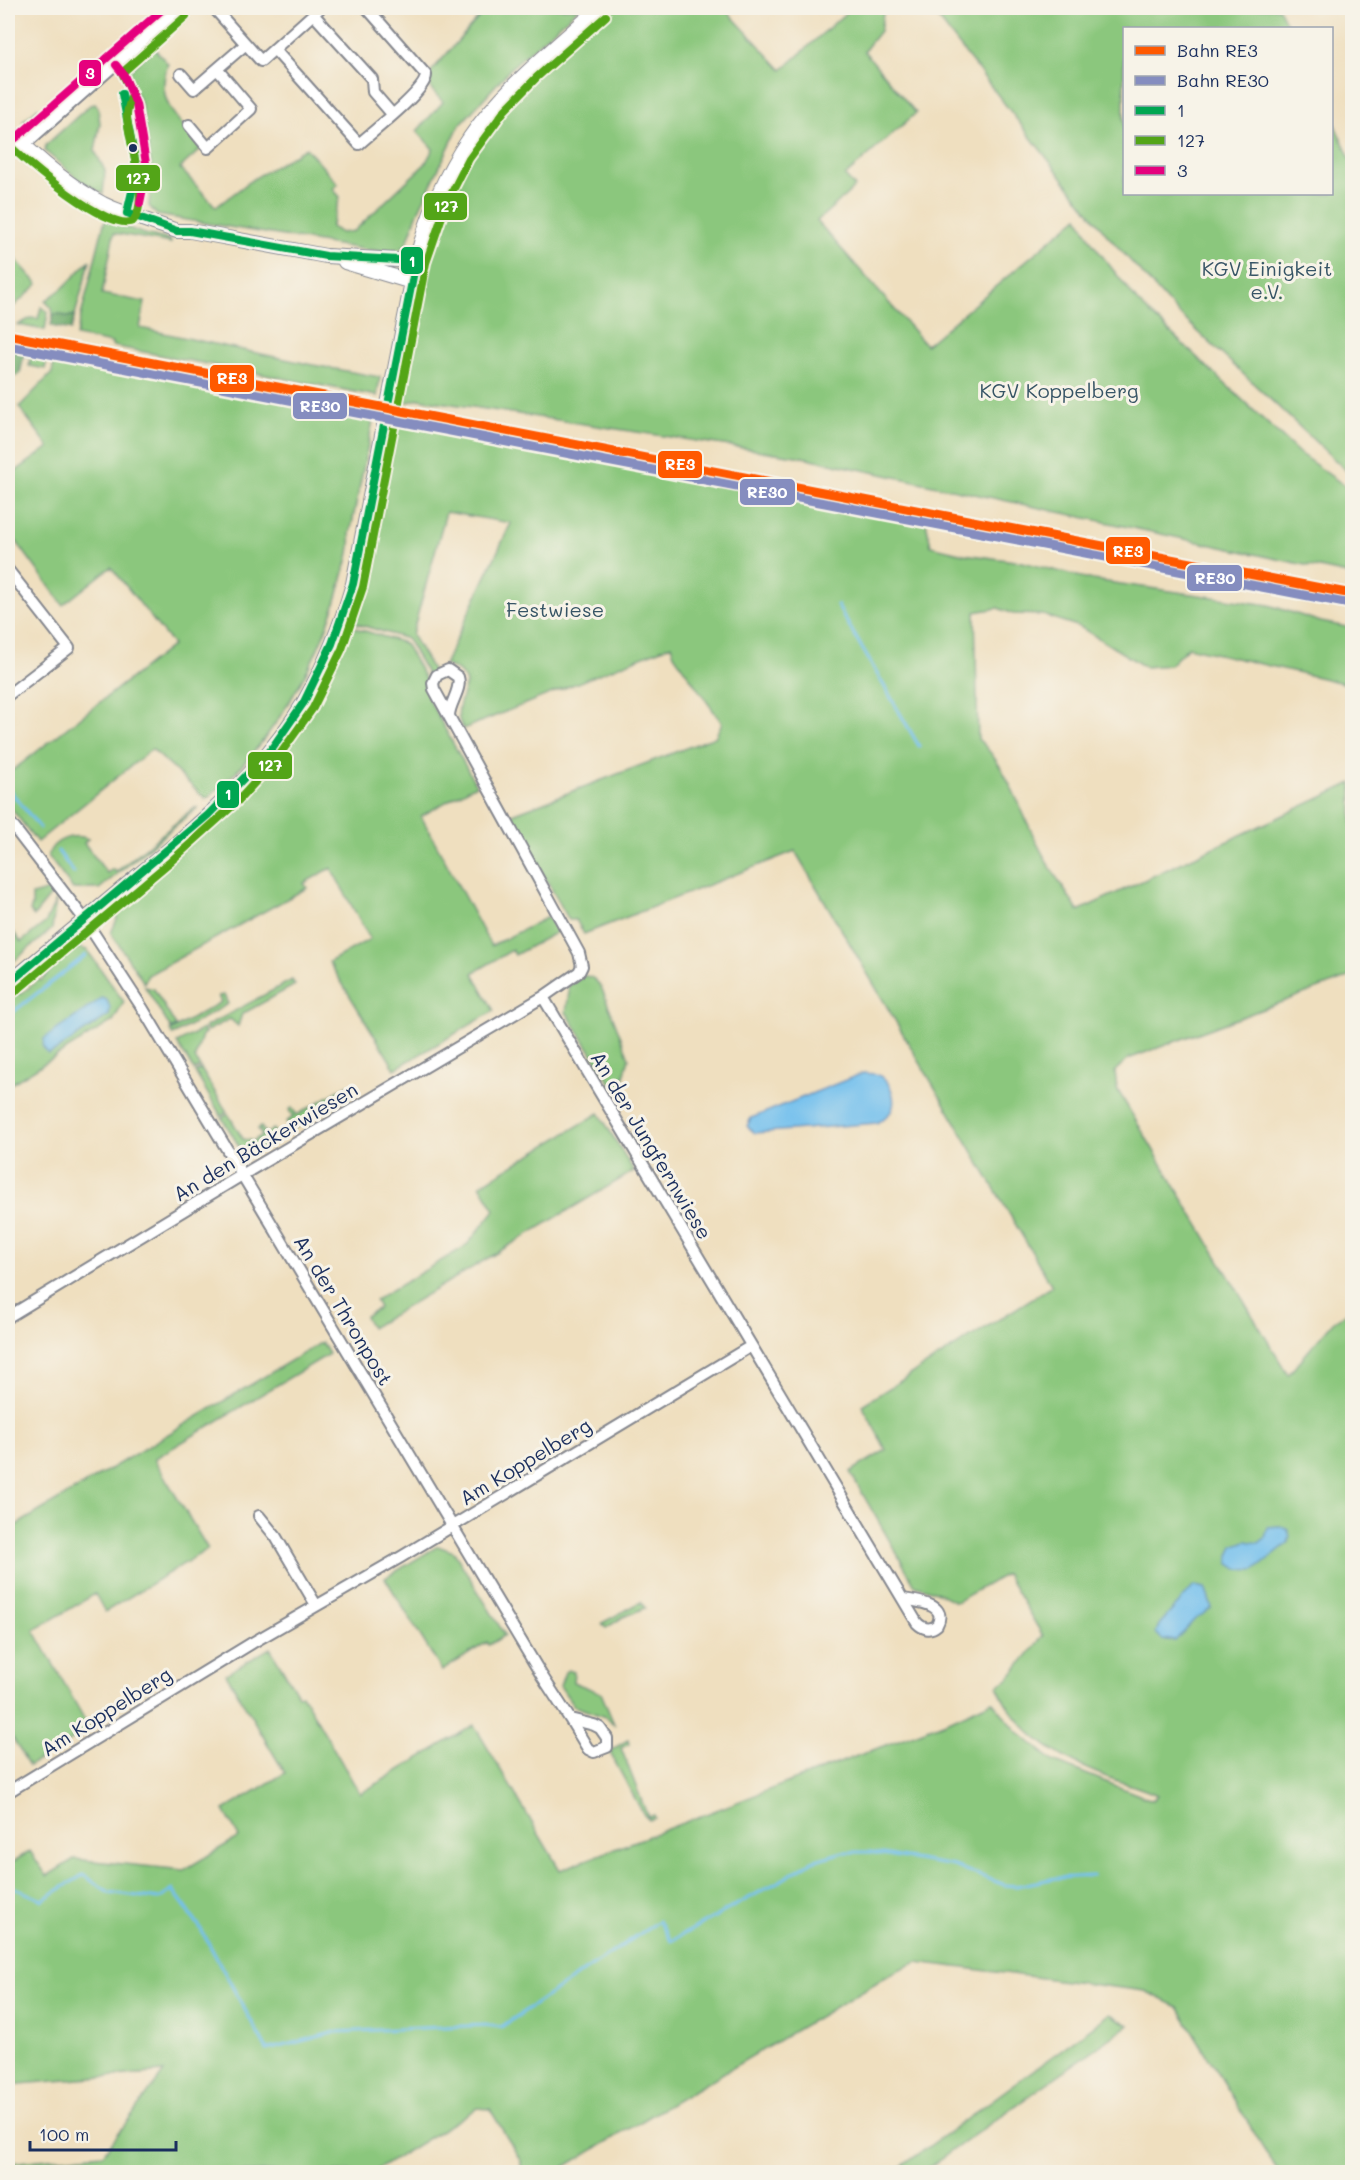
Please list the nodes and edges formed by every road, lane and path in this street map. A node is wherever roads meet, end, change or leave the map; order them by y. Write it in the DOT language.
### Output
graph roads {
  1 [pos="178,8"];
  2 [pos="214,8"];
  3 [pos="367,8"];
  4 [pos="599,8"];
  5 [pos="316,10"];
  6 [pos="246,44"];
  7 [pos="274,49"];
  8 [pos="217,69"];
  9 [pos="181,74"];
  10 [pos="392,114"];
  11 [pos="189,125"];
  12 [pos="8,130"];
  13 [pos="23,146"];
  14 [pos="326,256"];
  15 [pos="416,261"];
  16 [pos="412,282"];
  17 [pos="8,570"];
  18 [pos="8,695"];
  19 [pos="449,715"];
  20 [pos="8,820"];
  21 [pos="85,920"];
  22 [pos="8,984"];
  23 [pos="543,997"];
  24 [pos="242,1175"];
  25 [pos="8,1317"];
  26 [pos="751,1346"];
  27 [pos="259,1516"];
  28 [pos="452,1526"];
  29 [pos="904,1599"];
  30 [pos="316,1605"];
  31 [pos="570,1719"];
  32 [pos="8,1792"];
  1 -- 13 [label="street"];
  2 -- 6 [label="street"];
  3 -- 10 [label="street"];
  4 -- 15 [label="main road"];
  5 -- 7 [label="street"];
  5 -- 10 [label="street"];
  6 -- 7 [label="street"];
  6 -- 8 [label="street"];
  7 -- 10 [label="street"];
  8 -- 9 [label="street"];
  8 -- 11 [label="street"];
  12 -- 13 [label="main road"];
  13 -- 14 [label="main road"];
  14 -- 15 [label="main road"];
  14 -- 16 [label="main road"];
  15 -- 16 [label="main road"];
  16 -- 21 [label="main road"];
  17 -- 18 [label="street"];
  19 -- 23 [label="street"];
  20 -- 21 [label="street, An der Thronpost"];
  21 -- 22 [label="main road"];
  21 -- 24 [label="street, An der Thronpost"];
  23 -- 24 [label="street, An den Bäckerwiesen"];
  23 -- 26 [label="street, An der Jungfernwiese"];
  24 -- 25 [label="street, An den Bäckerwiesen"];
  24 -- 28 [label="street, An der Thronpost"];
  26 -- 28 [label="street, Am Koppelberg"];
  26 -- 29 [label="street, An der Jungfernwiese"];
  27 -- 30 [label="street"];
  28 -- 30 [label="street, Am Koppelberg"];
  28 -- 31 [label="street, An der Thronpost"];
  30 -- 32 [label="street, Am Koppelberg"];
}
